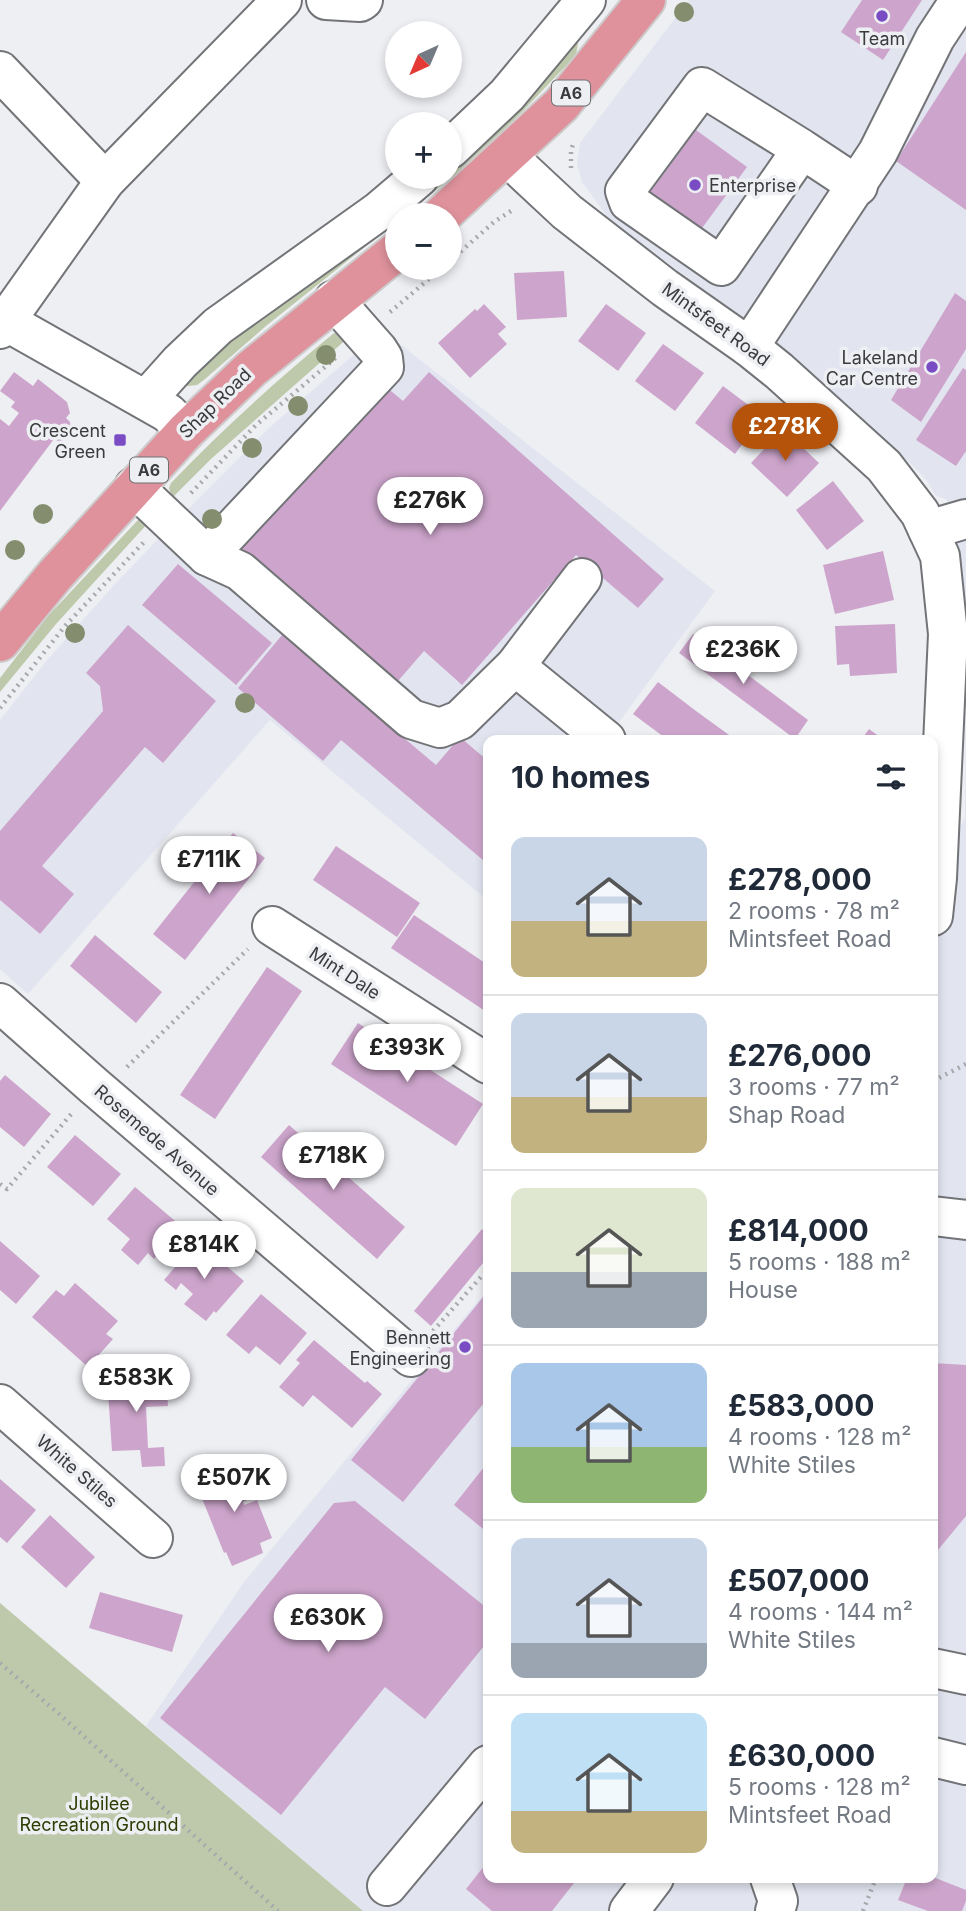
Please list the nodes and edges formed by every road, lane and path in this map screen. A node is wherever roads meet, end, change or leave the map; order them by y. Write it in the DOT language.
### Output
graph roads {
  1 [pos="282,0"];
  2 [pos="326,0"];
  3 [pos="363,0"];
  4 [pos="586,0"];
  5 [pos="597,0"];
  6 [pos="960,0"];
  7 [pos="637,11"];
  8 [pos="0,71"];
  9 [pos="462,137"];
  10 [pos="802,149"];
  11 [pos="507,156"];
  12 [pos="105,181"];
  13 [pos="858,186"];
  14 [pos="405,189"];
  15 [pos="455,203"];
  16 [pos="517,207"];
  17 [pos="462,250"];
  18 [pos="385,260"];
  19 [pos="428,280"];
  20 [pos="334,300"];
  21 [pos="388,315"];
  22 [pos="2,323"];
  23 [pos="749,347"];
  24 [pos="341,353"];
  25 [pos="146,400"];
  26 [pos="186,431"];
  27 [pos="134,486"];
  28 [pos="183,500"];
  29 [pos="966,519"];
  30 [pos="147,539"];
  31 [pos="945,545"];
  32 [pos="207,556"];
  33 [pos="582,578"];
  34 [pos="0,642"];
  35 [pos="515,666"];
  36 [pos="0,708"];
  37 [pos="600,735"];
  38 [pos="938,856"];
  39 [pos="272,926"];
  40 [pos="0,1003"];
  41 [pos="483,1061"];
  42 [pos="966,1064"];
  43 [pos="938,1078"];
  44 [pos="108,1079"];
  45 [pos="0,1184"];
  46 [pos="938,1217"];
  47 [pos="966,1220"];
  48 [pos="483,1275"];
  49 [pos="411,1357"];
  50 [pos="0,1404"];
  51 [pos="153,1538"];
  52 [pos="0,1663"];
  53 [pos="938,1669"];
  54 [pos="966,1675"];
  55 [pos="938,1758"];
  56 [pos="966,1765"];
  57 [pos="483,1771"];
  58 [pos="650,1883"];
  59 [pos="772,1883"];
  60 [pos="874,1883"];
  61 [pos="387,1886"];
  62 [pos="278,1911"];
  63 [pos="629,1911"];
  64 [pos="775,1911"];
  65 [pos="863,1911"];
  1 -- 12 [label="street"];
  2 -- 3 [label="street"];
  4 -- 9 [label="street"];
  5 -- 7 [label="street"];
  6 -- 13 [label="street"];
  7 -- 11 [label="highway, A6"];
  8 -- 12 [label="street"];
  10 -- 10 [label="street"];
  10 -- 13 [label="street"];
  11 -- 15 [label="highway, A6"];
  11 -- 23 [label="street, Mintsfeet Road"];
  12 -- 22 [label="street"];
  13 -- 23 [label="street"];
  14 -- 25 [label="street"];
  16 -- 17 [label="path"];
  18 -- 20 [label="highway, Shap Road / A6"];
  19 -- 21 [label="path"];
  20 -- 26 [label="highway, Shap Road / A6"];
  20 -- 32 [label="street"];
  22 -- 25 [label="street"];
  23 -- 31 [label="street, Mintsfeet Road"];
  24 -- 28 [label="path"];
  25 -- 26 [label="street"];
  26 -- 27 [label="highway, Shap Road / A6"];
  27 -- 32 [label="street"];
  27 -- 34 [label="highway, Shap Road / A6"];
  29 -- 31 [label="street"];
  30 -- 36 [label="path"];
  31 -- 38 [label="street, Mintsfeet Road"];
  32 -- 35 [label="street"];
  33 -- 35 [label="street"];
  35 -- 37 [label="street"];
  39 -- 41 [label="street, Mint Dale"];
  39 -- 44 [label="path"];
  40 -- 44 [label="street, Rosemede Avenue"];
  42 -- 43 [label="path"];
  44 -- 45 [label="path"];
  44 -- 49 [label="street, Rosemede Avenue"];
  46 -- 47 [label="street"];
  48 -- 49 [label="path"];
  50 -- 51 [label="street, White Stiles"];
  52 -- 62 [label="path"];
  53 -- 54 [label="street"];
  55 -- 56 [label="street"];
  57 -- 61 [label="street"];
  58 -- 63 [label="street"];
  59 -- 64 [label="street"];
  60 -- 65 [label="path"];
}
